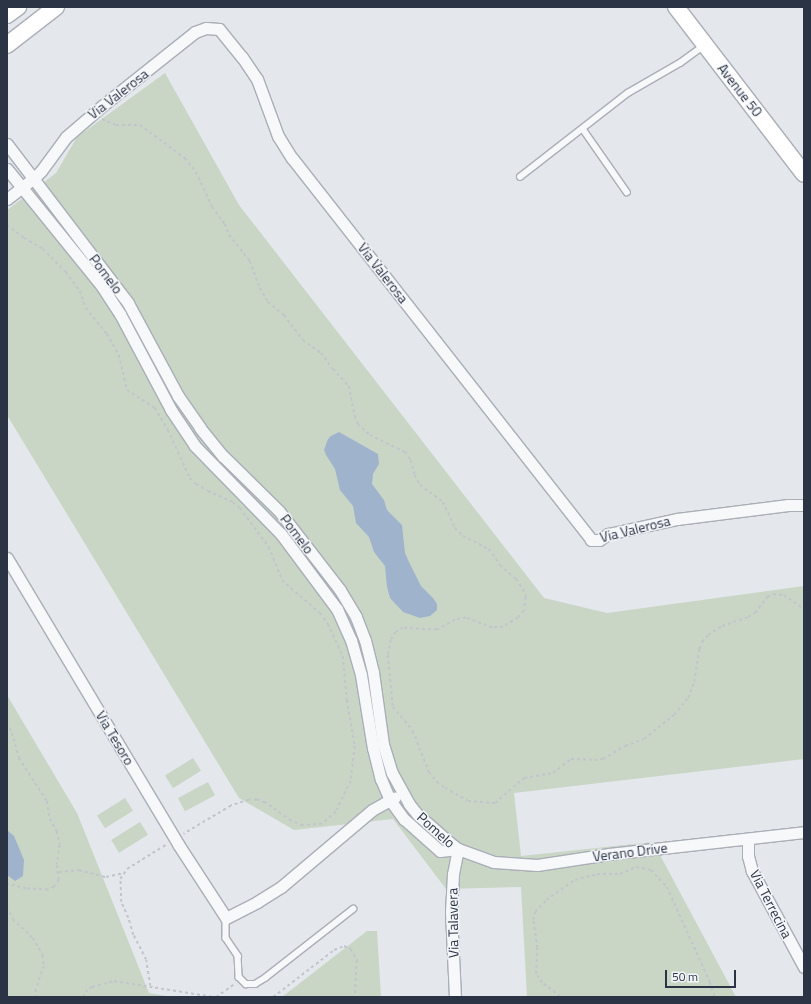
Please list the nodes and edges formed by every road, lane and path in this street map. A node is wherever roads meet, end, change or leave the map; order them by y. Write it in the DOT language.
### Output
graph roads {
  1 [pos="18,7"];
  2 [pos="56,7"];
  3 [pos="676,7"];
  4 [pos="7,15"];
  5 [pos="7,45"];
  6 [pos="705,45"];
  7 [pos="95,111"];
  8 [pos="583,129"];
  9 [pos="7,143"];
  10 [pos="7,169"];
  11 [pos="804,172"];
  12 [pos="520,177"];
  13 [pos="33,179"];
  14 [pos="22,188"];
  15 [pos="627,192"];
  16 [pos="7,199"];
  17 [pos="7,225"];
  18 [pos="804,505"];
  19 [pos="7,558"];
  20 [pos="804,609"];
  21 [pos="7,723"];
  22 [pos="402,793"];
  23 [pos="390,800"];
  24 [pos="804,832"];
  25 [pos="175,839"];
  26 [pos="748,839"];
  27 [pos="458,849"];
  28 [pos="59,872"];
  29 [pos="123,873"];
  30 [pos="7,884"];
  31 [pos="7,907"];
  32 [pos="353,909"];
  33 [pos="226,918"];
  34 [pos="804,967"];
  35 [pos="240,980"];
  36 [pos="150,986"];
  37 [pos="36,997"];
  38 [pos="83,997"];
  39 [pos="215,997"];
  40 [pos="273,997"];
  41 [pos="355,997"];
  42 [pos="455,997"];
  43 [pos="560,997"];
  44 [pos="715,997"];
  1 -- 4 [label="main road"];
  2 -- 5 [label="main road"];
  3 -- 6 [label="main road, Avenue 50"];
  6 -- 8 [label="lane"];
  6 -- 11 [label="main road, Avenue 50"];
  7 -- 13 [label="street, Via Valerosa"];
  7 -- 18 [label="street, Via Valerosa"];
  7 -- 20 [label="path"];
  8 -- 12 [label="lane"];
  8 -- 15 [label="lane"];
  9 -- 13 [label="street, Pomelo"];
  10 -- 14 [label="street, Pomelo"];
  13 -- 14 [label="street, Via Valerosa"];
  13 -- 22 [label="street, Pomelo"];
  14 -- 16 [label="street, Via Valerosa"];
  14 -- 23 [label="street, Pomelo"];
  17 -- 25 [label="path"];
  19 -- 25 [label="street, Via Tesoro"];
  21 -- 28 [label="path"];
  22 -- 23 [label="street"];
  22 -- 27 [label="street, Pomelo"];
  23 -- 27 [label="street, Pomelo"];
  23 -- 33 [label="street"];
  24 -- 26 [label="street, Verano Drive"];
  25 -- 29 [label="path"];
  25 -- 33 [label="street, Via Tesoro"];
  26 -- 27 [label="street, Verano Drive"];
  26 -- 34 [label="street, Via Terrecina"];
  27 -- 42 [label="street, Via Talavera"];
  28 -- 29 [label="path"];
  28 -- 30 [label="path"];
  29 -- 36 [label="path"];
  31 -- 37 [label="path"];
  32 -- 35 [label="lane"];
  33 -- 35 [label="lane"];
  35 -- 39 [label="path"];
  36 -- 38 [label="path"];
  36 -- 39 [label="path"];
  40 -- 41 [label="path"];
  43 -- 44 [label="path"];
}
